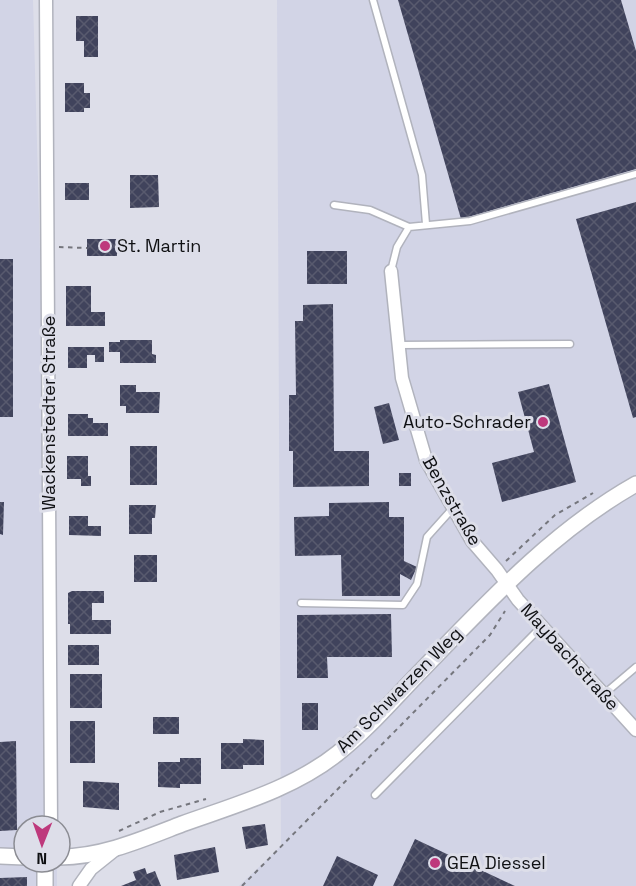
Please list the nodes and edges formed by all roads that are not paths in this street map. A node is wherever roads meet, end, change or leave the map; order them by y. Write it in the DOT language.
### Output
graph roads {
  1 [pos="46,0"];
  2 [pos="373,0"];
  3 [pos="636,174"];
  4 [pos="334,205"];
  5 [pos="426,224"];
  6 [pos="409,227"];
  7 [pos="391,271"];
  8 [pos="570,344"];
  9 [pos="398,345"];
  10 [pos="636,484"];
  11 [pos="453,508"];
  12 [pos="506,583"];
  13 [pos="302,603"];
  14 [pos="542,626"];
  15 [pos="636,667"];
  16 [pos="603,695"];
  17 [pos="636,730"];
  18 [pos="375,795"];
  19 [pos="51,814"];
  20 [pos="116,840"];
  21 [pos="72,857"];
  22 [pos="79,886"];
  1 -- 19 [label="street, Wackenstedter Straße"];
  2 -- 5 [label="lane"];
  3 -- 5 [label="lane"];
  4 -- 6 [label="lane"];
  5 -- 6 [label="lane"];
  6 -- 7 [label="lane"];
  7 -- 9 [label="street, Benzstraße"];
  8 -- 9 [label="lane"];
  9 -- 11 [label="street, Benzstraße"];
  10 -- 12 [label="street, Am Schwarzen Weg"];
  11 -- 12 [label="street, Benzstraße"];
  11 -- 13 [label="lane"];
  12 -- 14 [label="street, Maybachstraße"];
  12 -- 20 [label="street, Am Schwarzen Weg"];
  14 -- 16 [label="street, Maybachstraße"];
  14 -- 18 [label="lane"];
  15 -- 16 [label="lane"];
  16 -- 17 [label="street, Maybachstraße"];
  20 -- 21 [label="street, Am Schwarzen Weg"];
  20 -- 22 [label="street"];
}
